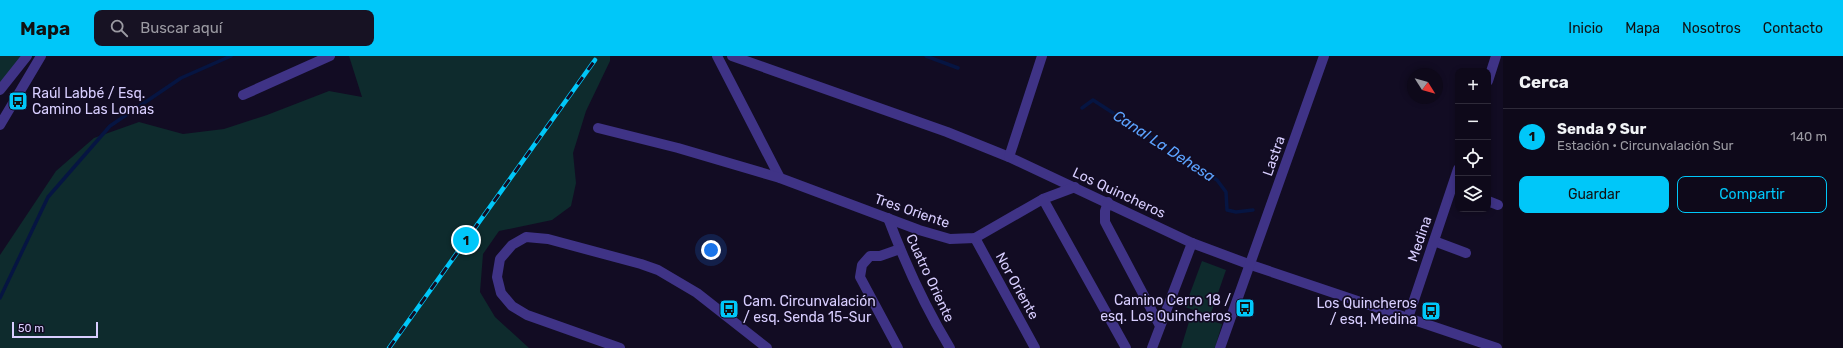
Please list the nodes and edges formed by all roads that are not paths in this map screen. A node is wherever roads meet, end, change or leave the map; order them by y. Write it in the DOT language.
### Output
graph roads {
  1 [pos="27,56"];
  2 [pos="41,56"];
  3 [pos="330,56"];
  4 [pos="717,56"];
  5 [pos="732,56"];
  6 [pos="1042,56"];
  7 [pos="1324,56"];
  8 [pos="1496,56"];
  9 [pos="1491,72"];
  10 [pos="0,90"];
  11 [pos="243,95"];
  12 [pos="0,126"];
  13 [pos="598,128"];
  14 [pos="1009,156"];
  15 [pos="780,178"];
  16 [pos="1075,187"];
  17 [pos="1455,189"];
  18 [pos="1043,199"];
  19 [pos="1108,202"];
  20 [pos="1491,202"];
  21 [pos="1498,205"];
  22 [pos="888,218"];
  23 [pos="975,238"];
  24 [pos="1434,241"];
  25 [pos="1192,243"];
  26 [pos="900,249"];
  27 [pos="1466,253"];
  28 [pos="1251,265"];
  29 [pos="1408,318"];
  30 [pos="1160,326"];
  31 [pos="620,348"];
  32 [pos="767,348"];
  33 [pos="898,348"];
  34 [pos="950,348"];
  35 [pos="1035,348"];
  36 [pos="1126,348"];
  37 [pos="1152,348"];
  38 [pos="1220,348"];
  39 [pos="1497,348"];
  1 -- 10 [label="street"];
  2 -- 12 [label="street"];
  3 -- 11 [label="street"];
  4 -- 15 [label="street"];
  5 -- 14 [label="street, Los Quincheros"];
  6 -- 14 [label="street"];
  7 -- 28 [label="street, Lastra"];
  8 -- 9 [label="street"];
  13 -- 15 [label="street, Tres Oriente"];
  14 -- 16 [label="street, Los Quincheros"];
  15 -- 22 [label="street, Tres Oriente"];
  16 -- 18 [label="street, Tres Oriente"];
  16 -- 19 [label="street, Los Quincheros"];
  17 -- 24 [label="street, Medina"];
  18 -- 23 [label="street, Tres Oriente"];
  18 -- 36 [label="street"];
  19 -- 25 [label="street, Los Quincheros"];
  19 -- 30 [label="street"];
  20 -- 21 [label="street"];
  22 -- 23 [label="street, Tres Oriente"];
  22 -- 26 [label="street, Cuatro Oriente"];
  23 -- 35 [label="street, Nor Oriente"];
  24 -- 27 [label="street"];
  24 -- 29 [label="street, Medina"];
  25 -- 28 [label="street, Los Quincheros"];
  25 -- 30 [label="street"];
  26 -- 33 [label="street"];
  26 -- 34 [label="street, Cuatro Oriente"];
  28 -- 29 [label="street, Los Quincheros"];
  28 -- 38 [label="street, Lastra"];
  29 -- 39 [label="street, Los Quincheros"];
  30 -- 37 [label="street"];
  31 -- 32 [label="street"];
}
